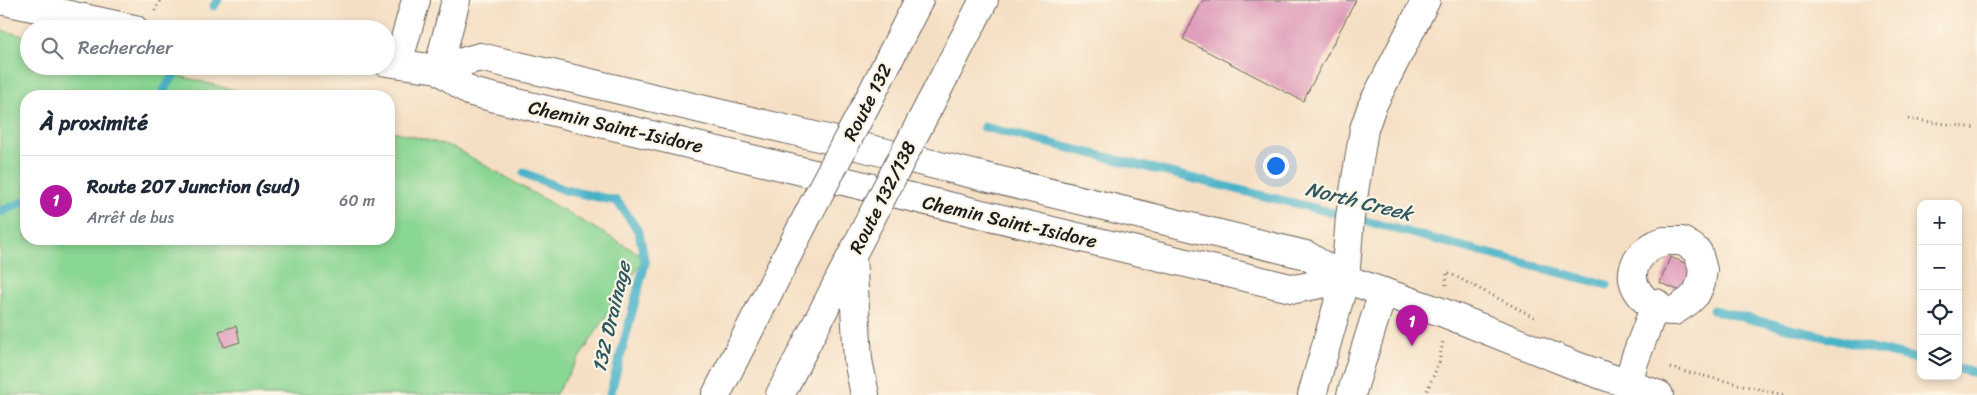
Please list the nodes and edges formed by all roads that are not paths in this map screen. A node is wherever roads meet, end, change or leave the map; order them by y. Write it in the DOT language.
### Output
graph roads {
  1 [pos="0,0"];
  2 [pos="416,0"];
  3 [pos="456,0"];
  4 [pos="984,0"];
  5 [pos="1426,0"];
  6 [pos="912,5"];
  7 [pos="92,20"];
  8 [pos="395,54"];
  9 [pos="395,62"];
  10 [pos="438,69"];
  11 [pos="852,255"];
  12 [pos="1345,279"];
  13 [pos="1383,292"];
  14 [pos="1655,306"];
  15 [pos="1628,384"];
  16 [pos="1598,385"];
  17 [pos="716,395"];
  18 [pos="780,395"];
  19 [pos="865,395"];
  20 [pos="1312,395"];
  21 [pos="1351,395"];
  22 [pos="1656,395"];
  1 -- 7 [label="main road"];
  2 -- 8 [label="main road"];
  3 -- 10 [label="main road"];
  4 -- 11 [label="main road, Route 132/138, bridge"];
  5 -- 12 [label="main road"];
  6 -- 17 [label="main road, Route 132, bridge"];
  9 -- 10 [label="main road"];
  10 -- 12 [label="main road, Chemin Saint-Isidore"];
  10 -- 12 [label="main road, Chemin Saint-Isidore"];
  11 -- 18 [label="main road, Route 132/138"];
  11 -- 19 [label="main road"];
  12 -- 13 [label="main road, Chemin Saint-Isidore"];
  12 -- 20 [label="main road"];
  13 -- 16 [label="main road, Chemin Saint-Isidore"];
  13 -- 21 [label="main road"];
  14 -- 15 [label="main road"];
  15 -- 16 [label="main road, Chemin Saint-Isidore"];
  15 -- 22 [label="main road, Chemin Saint-Isidore"];
}
